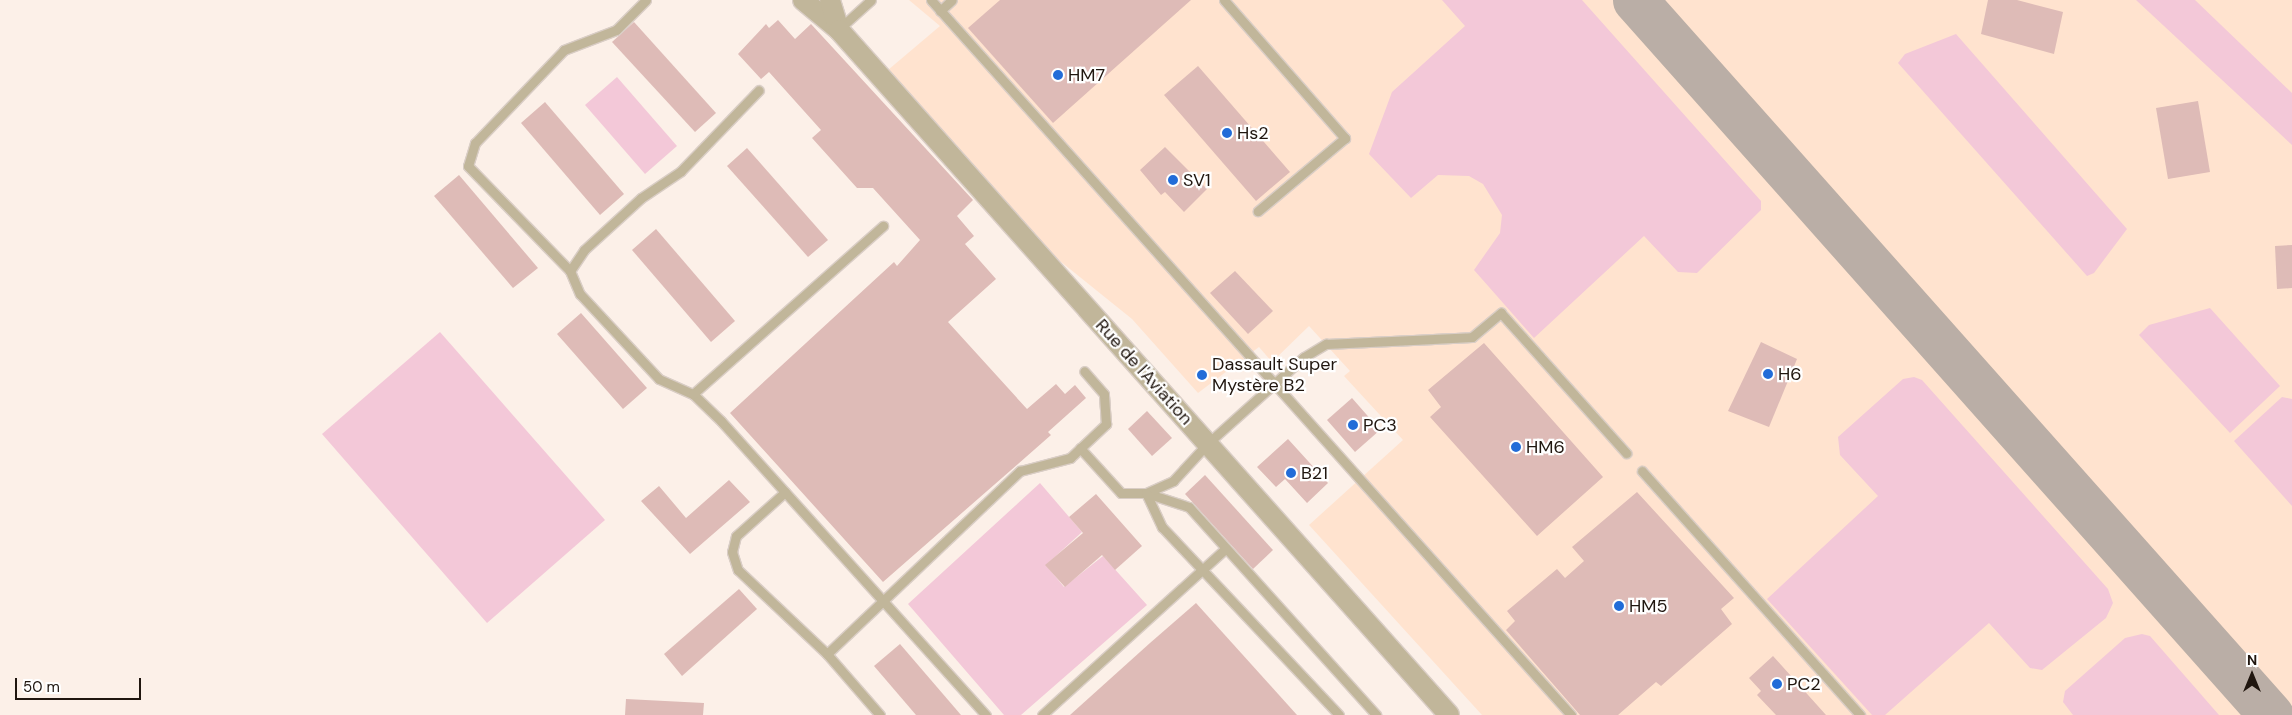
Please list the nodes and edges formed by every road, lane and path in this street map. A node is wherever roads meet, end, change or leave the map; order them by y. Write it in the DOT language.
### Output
graph roads {
  1 [pos="646,0"];
  2 [pos="803,0"];
  3 [pos="830,0"];
  4 [pos="871,0"];
  5 [pos="931,0"];
  6 [pos="952,0"];
  7 [pos="1224,0"];
  8 [pos="940,11"];
  9 [pos="838,30"];
  10 [pos="759,90"];
  11 [pos="1258,211"];
  12 [pos="883,226"];
  13 [pos="570,271"];
  14 [pos="1084,371"];
  15 [pos="1272,385"];
  16 [pos="693,394"];
  17 [pos="1207,444"];
  18 [pos="1080,448"];
  19 [pos="1626,453"];
  20 [pos="1642,471"];
  21 [pos="785,492"];
  22 [pos="1146,493"];
  23 [pos="1226,548"];
  24 [pos="1203,568"];
  25 [pos="884,602"];
  26 [pos="826,654"];
  27 [pos="880,715"];
  28 [pos="986,715"];
  29 [pos="1042,715"];
  30 [pos="1339,715"];
  31 [pos="1376,715"];
  32 [pos="1449,715"];
  33 [pos="1571,715"];
  34 [pos="1860,715"];
  1 -- 13 [label="lane"];
  2 -- 9 [label="street, Rue de l'Aviation"];
  3 -- 9 [label="street, Rue de l'Aviation"];
  4 -- 9 [label="lane"];
  5 -- 8 [label="lane"];
  6 -- 8 [label="lane"];
  7 -- 11 [label="lane"];
  8 -- 15 [label="lane"];
  9 -- 17 [label="street, Rue de l'Aviation"];
  10 -- 13 [label="lane"];
  12 -- 16 [label="lane"];
  13 -- 16 [label="lane"];
  14 -- 18 [label="lane"];
  15 -- 17 [label="lane"];
  15 -- 19 [label="lane"];
  15 -- 33 [label="lane"];
  16 -- 21 [label="lane"];
  17 -- 22 [label="lane"];
  17 -- 32 [label="street, Rue de l'Aviation"];
  18 -- 22 [label="lane"];
  18 -- 25 [label="lane"];
  20 -- 34 [label="lane"];
  21 -- 25 [label="lane"];
  21 -- 26 [label="lane"];
  22 -- 23 [label="lane"];
  22 -- 24 [label="lane"];
  23 -- 24 [label="lane"];
  23 -- 31 [label="lane"];
  24 -- 29 [label="lane"];
  24 -- 30 [label="lane"];
  25 -- 26 [label="lane"];
  25 -- 28 [label="lane"];
  26 -- 27 [label="lane"];
}
